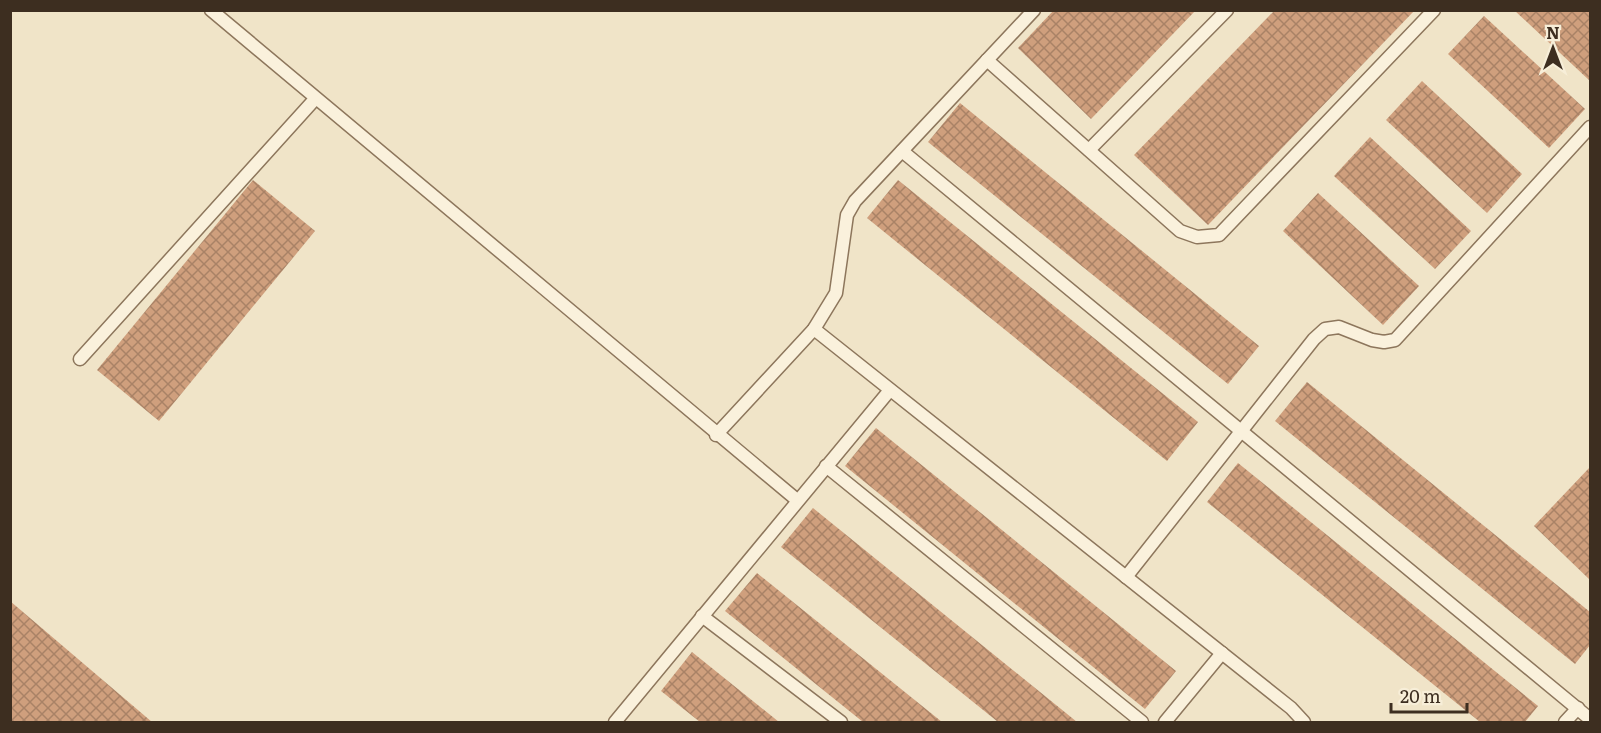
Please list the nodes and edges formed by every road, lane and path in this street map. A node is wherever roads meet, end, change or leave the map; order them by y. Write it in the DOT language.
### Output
graph roads {
  1 [pos="211,10"];
  2 [pos="1034,10"];
  3 [pos="1227,10"];
  4 [pos="1434,10"];
  5 [pos="987,60"];
  6 [pos="315,99"];
  7 [pos="1590,127"];
  8 [pos="1089,150"];
  9 [pos="902,151"];
  10 [pos="814,329"];
  11 [pos="81,359"];
  12 [pos="890,390"];
  13 [pos="1243,431"];
  14 [pos="716,435"];
  15 [pos="826,466"];
  16 [pos="797,500"];
  17 [pos="1126,577"];
  18 [pos="702,616"];
  19 [pos="1222,654"];
  20 [pos="1578,708"];
  21 [pos="1590,718"];
  22 [pos="615,723"];
  23 [pos="841,723"];
  24 [pos="1142,723"];
  25 [pos="1166,723"];
  26 [pos="1304,723"];
  27 [pos="1565,723"];
  1 -- 6 [label="lane"];
  2 -- 5 [label="lane"];
  3 -- 8 [label="lane"];
  4 -- 8 [label="lane"];
  5 -- 8 [label="lane"];
  5 -- 9 [label="lane"];
  6 -- 11 [label="lane"];
  6 -- 14 [label="lane"];
  7 -- 13 [label="lane"];
  9 -- 10 [label="lane"];
  9 -- 13 [label="lane"];
  10 -- 12 [label="lane"];
  10 -- 14 [label="lane"];
  12 -- 15 [label="lane"];
  12 -- 17 [label="lane"];
  13 -- 17 [label="lane"];
  13 -- 20 [label="lane"];
  14 -- 16 [label="lane"];
  15 -- 16 [label="lane"];
  15 -- 24 [label="lane"];
  16 -- 18 [label="lane"];
  17 -- 19 [label="lane"];
  18 -- 22 [label="lane"];
  18 -- 23 [label="lane"];
  19 -- 25 [label="lane"];
  19 -- 26 [label="lane"];
  20 -- 21 [label="lane"];
  20 -- 27 [label="lane"];
}
